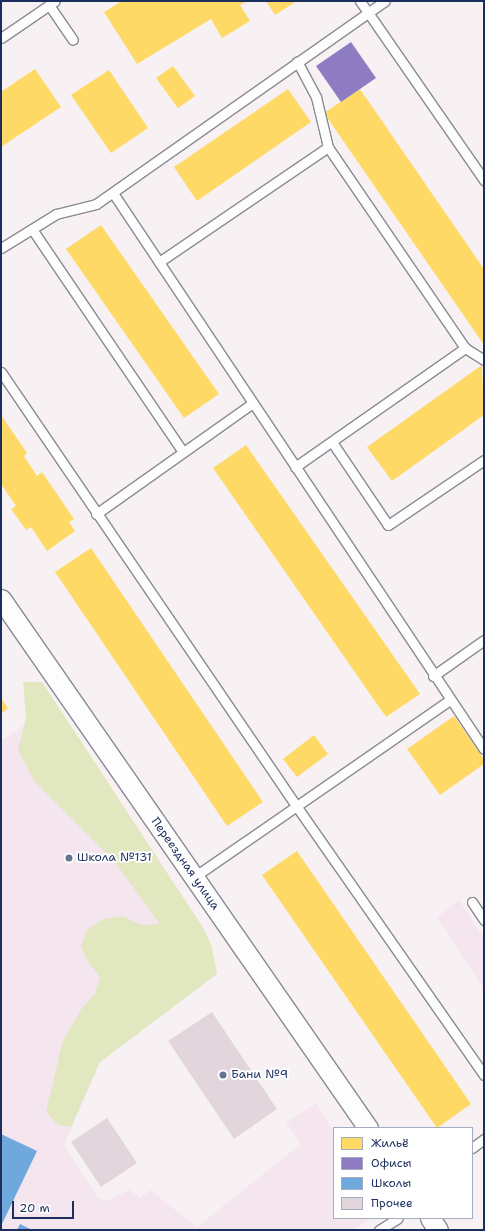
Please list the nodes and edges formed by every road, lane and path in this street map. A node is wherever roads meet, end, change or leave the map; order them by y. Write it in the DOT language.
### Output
graph roads {
  1 [pos="360,1"];
  2 [pos="385,1"];
  3 [pos="52,3"];
  4 [pos="368,12"];
  5 [pos="1,38"];
  6 [pos="73,40"];
  7 [pos="297,62"];
  8 [pos="328,148"];
  9 [pos="484,180"];
  10 [pos="113,193"];
  11 [pos="32,229"];
  12 [pos="1,248"];
  13 [pos="159,262"];
  14 [pos="465,348"];
  15 [pos="484,360"];
  16 [pos="1,372"];
  17 [pos="253,403"];
  18 [pos="332,442"];
  19 [pos="183,452"];
  20 [pos="484,460"];
  21 [pos="295,467"];
  22 [pos="96,514"];
  23 [pos="1,599"];
  24 [pos="484,640"];
  25 [pos="434,676"];
  26 [pos="450,700"];
  27 [pos="484,749"];
  28 [pos="297,807"];
  29 [pos="194,877"];
  30 [pos="472,902"];
  31 [pos="484,920"];
  32 [pos="484,1075"];
  33 [pos="367,1127"];
  34 [pos="484,1139"];
  35 [pos="473,1147"];
  36 [pos="396,1219"];
  37 [pos="431,1219"];
  38 [pos="378,1230"];
  39 [pos="438,1230"];
  1 -- 4 [label="lane"];
  2 -- 4 [label="lane"];
  3 -- 5 [label="lane"];
  3 -- 6 [label="lane"];
  4 -- 7 [label="lane"];
  4 -- 9 [label="lane"];
  7 -- 8 [label="lane"];
  7 -- 10 [label="lane"];
  8 -- 13 [label="lane"];
  8 -- 14 [label="lane"];
  10 -- 11 [label="lane"];
  10 -- 13 [label="lane"];
  11 -- 12 [label="lane"];
  11 -- 19 [label="lane"];
  13 -- 17 [label="lane"];
  14 -- 15 [label="lane"];
  14 -- 18 [label="lane"];
  16 -- 22 [label="lane"];
  17 -- 19 [label="lane"];
  17 -- 21 [label="lane"];
  18 -- 20 [label="lane"];
  18 -- 21 [label="lane"];
  19 -- 22 [label="lane"];
  21 -- 25 [label="lane"];
  22 -- 28 [label="lane"];
  23 -- 29 [label="street, Переездная улица"];
  24 -- 25 [label="lane"];
  25 -- 26 [label="lane"];
  26 -- 27 [label="lane"];
  26 -- 28 [label="lane"];
  28 -- 29 [label="lane"];
  28 -- 32 [label="lane"];
  29 -- 33 [label="street, Переездная улица"];
  30 -- 31 [label="lane"];
  34 -- 35 [label="lane"];
  36 -- 38 [label="lane"];
  37 -- 39 [label="street"];
}
